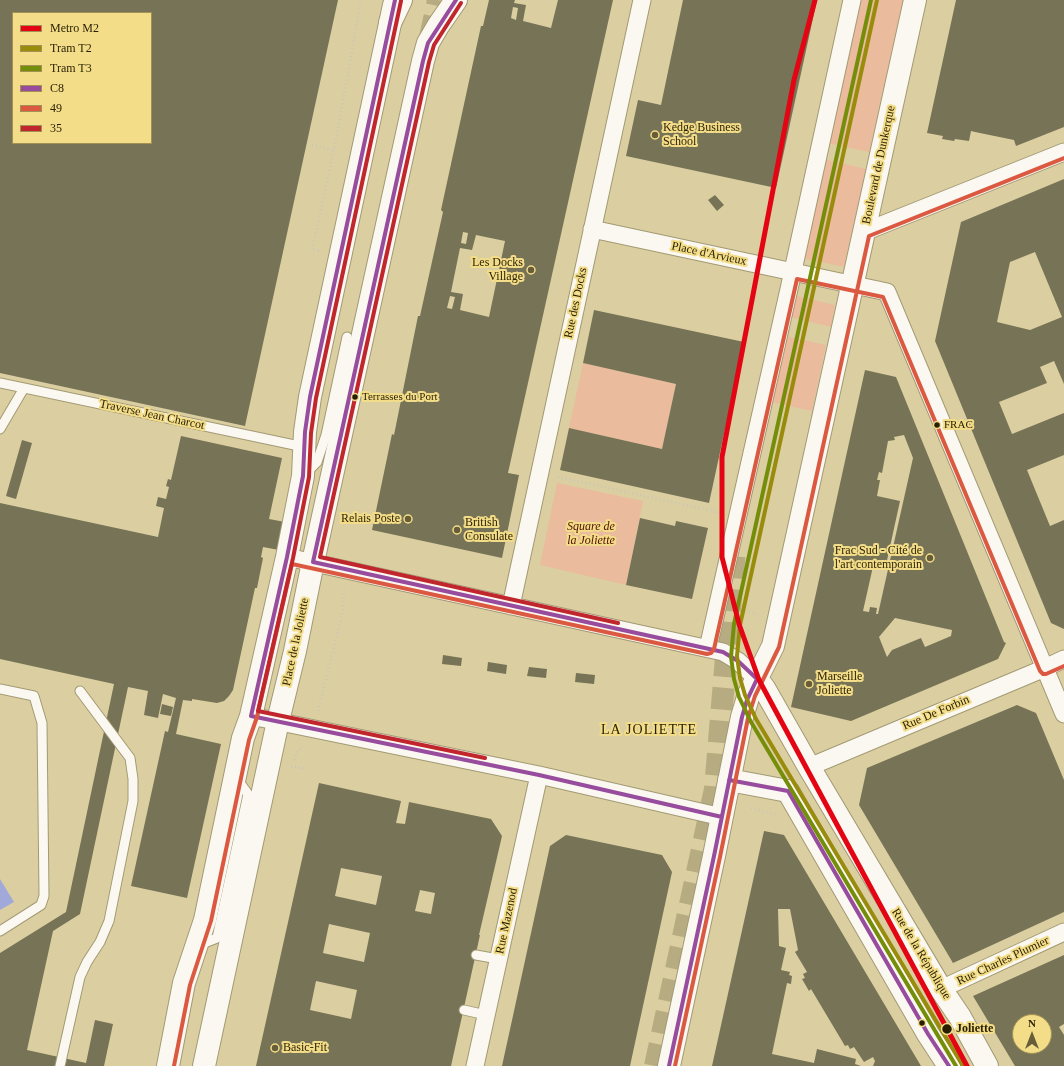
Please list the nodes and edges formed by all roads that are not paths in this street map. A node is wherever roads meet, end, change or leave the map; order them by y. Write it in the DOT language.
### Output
graph roads {
  1 [pos="395,0"];
  2 [pos="401,0"];
  3 [pos="456,0"];
  4 [pos="642,0"];
  5 [pos="852,0"];
  6 [pos="915,0"];
  7 [pos="390,23"];
  8 [pos="1064,152"];
  9 [pos="592,229"];
  10 [pos="864,232"];
  11 [pos="792,272"];
  12 [pos="852,285"];
  13 [pos="347,337"];
  14 [pos="0,383"];
  15 [pos="24,388"];
  16 [pos="0,429"];
  17 [pos="304,447"];
  18 [pos="303,476"];
  19 [pos="287,557"];
  20 [pos="313,562"];
  21 [pos="511,606"];
  22 [pos="708,648"];
  23 [pos="1064,659"];
  24 [pos="1046,668"];
  25 [pos="757,679"];
  26 [pos="0,689"];
  27 [pos="80,691"];
  28 [pos="1064,714"];
  29 [pos="251,716"];
  30 [pos="278,721"];
  31 [pos="808,767"];
  32 [pos="539,775"];
  33 [pos="729,780"];
  34 [pos="722,817"];
  35 [pos="0,930"];
  36 [pos="1064,932"];
  37 [pos="476,955"];
  38 [pos="498,959"];
  39 [pos="941,989"];
  40 [pos="464,1010"];
  41 [pos="486,1015"];
  42 [pos="60,1066"];
  43 [pos="168,1066"];
  44 [pos="204,1066"];
  45 [pos="475,1066"];
  46 [pos="669,1066"];
  47 [pos="949,1066"];
  48 [pos="987,1066"];
  1 -- 7 [label="main road"];
  2 -- 7 [label="main road"];
  3 -- 20 [label="main road, Place de la Joliette"];
  4 -- 9 [label="street, Rue des Docks"];
  5 -- 11 [label="street"];
  6 -- 10 [label="main road, Boulevard de Dunkerque"];
  7 -- 17 [label="main road"];
  8 -- 10 [label="street"];
  9 -- 11 [label="street, Place d'Arvieux"];
  9 -- 21 [label="street, Rue des Docks"];
  10 -- 12 [label="main road, Boulevard de Dunkerque"];
  11 -- 12 [label="street, Place d'Arvieux"];
  11 -- 22 [label="street"];
  12 -- 24 [label="street, Place d'Arvieux"];
  12 -- 25 [label="main road, Boulevard de Dunkerque"];
  13 -- 18 [label="lane"];
  14 -- 15 [label="lane, Traverse Jean Charcot"];
  15 -- 16 [label="lane"];
  15 -- 17 [label="lane, Traverse Jean Charcot"];
  17 -- 18 [label="main road"];
  18 -- 19 [label="main road"];
  19 -- 20 [label="street"];
  19 -- 29 [label="main road"];
  20 -- 21 [label="street"];
  20 -- 30 [label="main road, Place de la Joliette"];
  21 -- 22 [label="street"];
  22 -- 25 [label="street"];
  23 -- 24 [label="street, Rue De Forbin"];
  24 -- 28 [label="street"];
  24 -- 31 [label="street, Rue De Forbin"];
  25 -- 31 [label="main road, Rue de la République"];
  25 -- 33 [label="main road, Boulevard de Dunkerque"];
  26 -- 35 [label="lane"];
  27 -- 42 [label="lane"];
  29 -- 30 [label="street"];
  29 -- 43 [label="main road"];
  30 -- 32 [label="street"];
  30 -- 44 [label="main road, Place de la Joliette"];
  31 -- 39 [label="main road, Rue de la République"];
  32 -- 34 [label="street"];
  32 -- 38 [label="street, Rue Mazenod"];
  33 -- 34 [label="main road, Boulevard de Dunkerque"];
  33 -- 47 [label="main road"];
  34 -- 46 [label="main road, Boulevard de Dunkerque"];
  36 -- 39 [label="street, Rue Charles Plumier"];
  37 -- 38 [label="lane"];
  38 -- 41 [label="street, Rue Mazenod"];
  39 -- 48 [label="main road, Rue de la République"];
  40 -- 41 [label="lane"];
  41 -- 45 [label="street, Rue Mazenod"];
}
